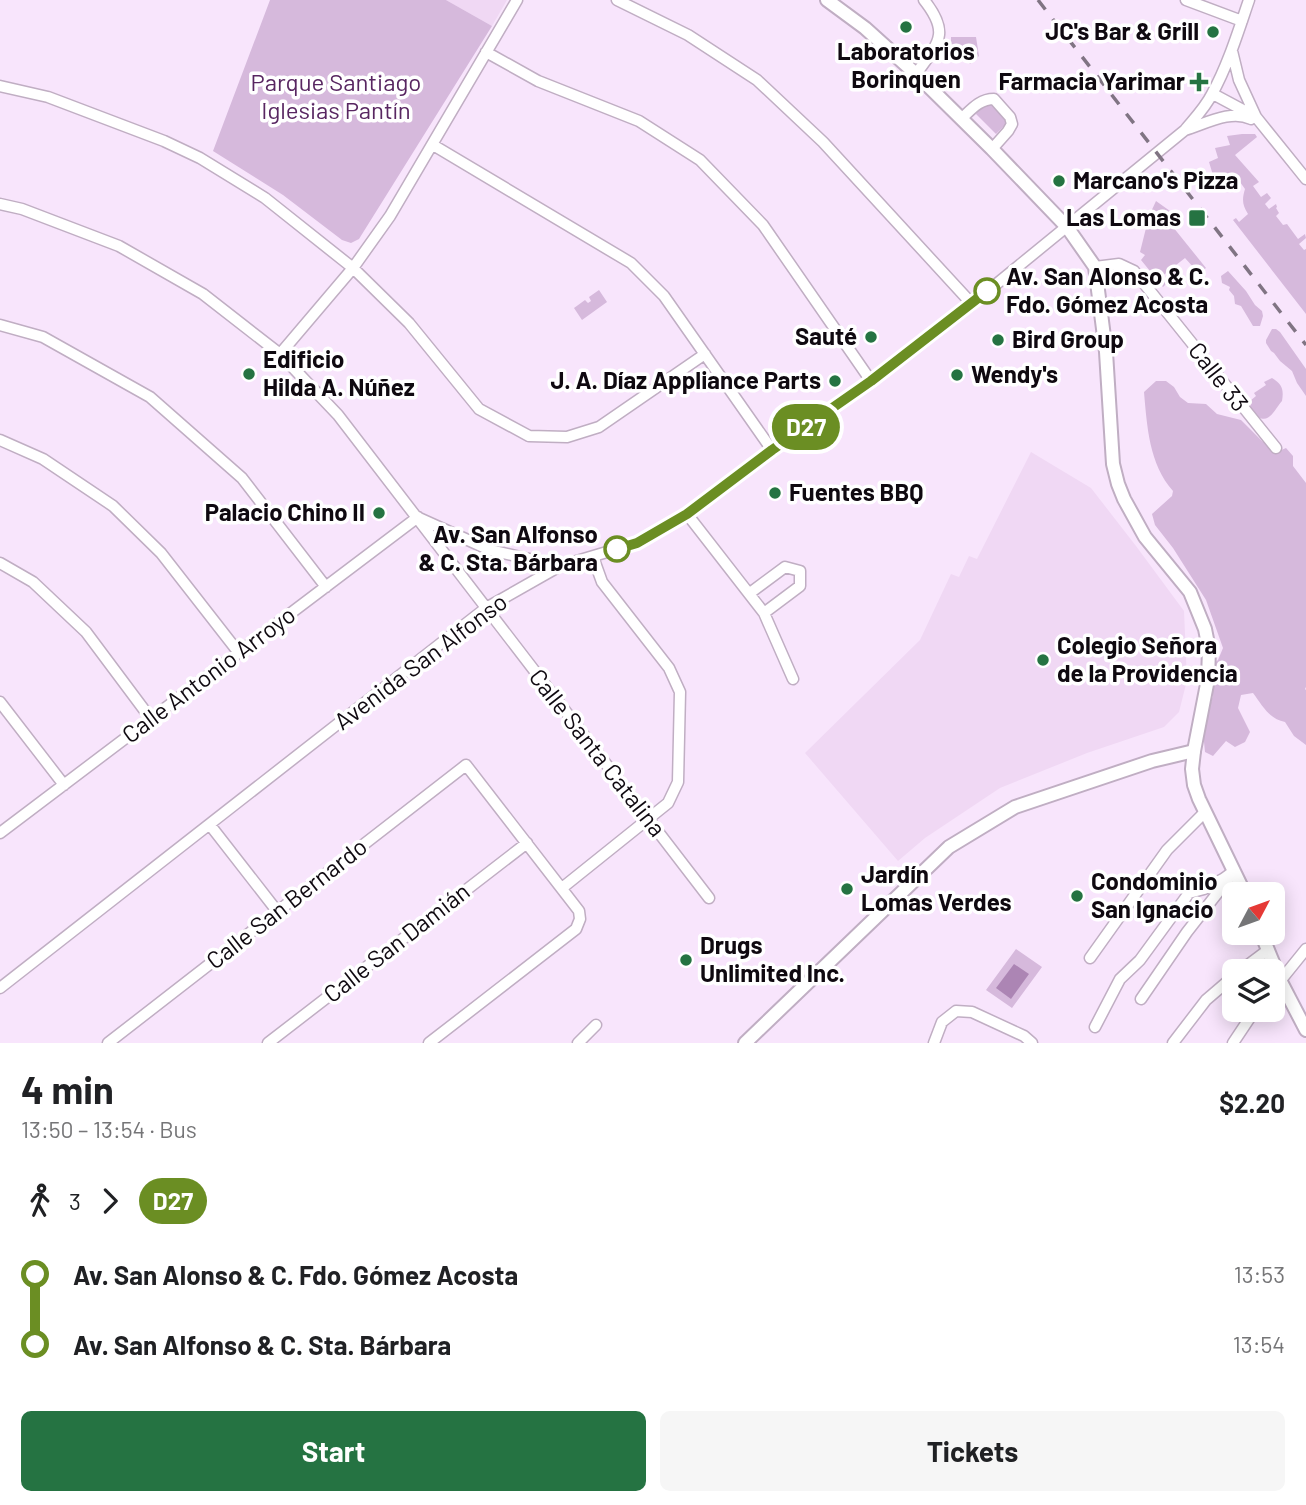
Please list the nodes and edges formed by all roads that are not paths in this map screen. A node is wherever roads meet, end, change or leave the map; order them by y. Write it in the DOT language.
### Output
graph roads {
  1 [pos="517,0"];
  2 [pos="617,0"];
  3 [pos="827,0"];
  4 [pos="925,0"];
  5 [pos="1186,0"];
  6 [pos="1249,0"];
  7 [pos="1242,21"];
  8 [pos="1232,51"];
  9 [pos="486,52"];
  10 [pos="916,74"];
  11 [pos="0,86"];
  12 [pos="1213,93"];
  13 [pos="961,119"];
  14 [pos="1260,121"];
  15 [pos="1185,130"];
  16 [pos="433,145"];
  17 [pos="992,149"];
  18 [pos="1306,179"];
  19 [pos="0,204"];
  20 [pos="1067,227"];
  21 [pos="1095,267"];
  22 [pos="353,268"];
  23 [pos="972,304"];
  24 [pos="0,325"];
  25 [pos="280,354"];
  26 [pos="705,354"];
  27 [pos="871,381"];
  28 [pos="0,440"];
  29 [pos="1276,449"];
  30 [pos="772,450"];
  31 [pos="687,514"];
  32 [pos="418,517"];
  33 [pos="593,557"];
  34 [pos="0,563"];
  35 [pos="560,566"];
  36 [pos="326,587"];
  37 [pos="750,593"];
  38 [pos="486,608"];
  39 [pos="764,613"];
  40 [pos="239,653"];
  41 [pos="793,679"];
  42 [pos="0,702"];
  43 [pos="151,719"];
  44 [pos="1194,751"];
  45 [pos="64,785"];
  46 [pos="1205,812"];
  47 [pos="648,820"];
  48 [pos="210,825"];
  49 [pos="0,833"];
  50 [pos="527,843"];
  51 [pos="1234,871"];
  52 [pos="1239,882"];
  53 [pos="562,888"];
  54 [pos="709,898"];
  55 [pos="277,911"];
  56 [pos="1266,945"];
  57 [pos="1306,948"];
  58 [pos="1268,950"];
  59 [pos="1090,958"];
  60 [pos="1256,959"];
  61 [pos="1270,959"];
  62 [pos="1285,975"];
  63 [pos="1222,986"];
  64 [pos="0,988"];
  65 [pos="1285,998"];
  66 [pos="1141,999"];
  67 [pos="1247,1022"];
  68 [pos="1304,1023"];
  69 [pos="596,1024"];
  70 [pos="1095,1027"];
  71 [pos="108,1043"];
  72 [pos="268,1043"];
  73 [pos="429,1043"];
  74 [pos="578,1043"];
  75 [pos="745,1043"];
  76 [pos="933,1043"];
  77 [pos="1032,1043"];
  78 [pos="1173,1043"];
  79 [pos="1233,1043"];
  1 -- 9 [label="street"];
  2 -- 23 [label="street"];
  3 -- 10 [label="main road"];
  4 -- 10 [label="street"];
  5 -- 7 [label="street"];
  6 -- 7 [label="street"];
  7 -- 8 [label="street"];
  8 -- 12 [label="street"];
  8 -- 14 [label="street"];
  9 -- 16 [label="street"];
  9 -- 27 [label="street"];
  10 -- 13 [label="main road"];
  11 -- 22 [label="street"];
  12 -- 14 [label="street"];
  12 -- 15 [label="street"];
  13 -- 17 [label="main road"];
  13 -- 17 [label="street"];
  14 -- 15 [label="street"];
  14 -- 18 [label="street"];
  15 -- 20 [label="street, Avenida San Alfonso"];
  16 -- 22 [label="street"];
  16 -- 26 [label="street"];
  17 -- 20 [label="main road"];
  19 -- 25 [label="street, Calle Santa Catalina"];
  20 -- 21 [label="main road"];
  20 -- 23 [label="street, Avenida San Alfonso"];
  21 -- 29 [label="street, Calle 33"];
  21 -- 44 [label="main road"];
  22 -- 25 [label="street"];
  22 -- 26 [label="street"];
  23 -- 27 [label="street, Avenida San Alfonso"];
  24 -- 36 [label="street"];
  25 -- 32 [label="street, Calle Santa Catalina"];
  26 -- 30 [label="street"];
  27 -- 30 [label="street, Avenida San Alfonso"];
  28 -- 40 [label="street"];
  30 -- 31 [label="street, Avenida San Alfonso"];
  31 -- 33 [label="street, Avenida San Alfonso"];
  31 -- 37 [label="street"];
  32 -- 35 [label="street"];
  32 -- 36 [label="street, Calle Antonio Arroyo"];
  32 -- 38 [label="street, Calle Santa Catalina"];
  33 -- 35 [label="street, Avenida San Alfonso"];
  33 -- 47 [label="street"];
  34 -- 43 [label="street"];
  35 -- 38 [label="street, Avenida San Alfonso"];
  36 -- 40 [label="street, Calle Antonio Arroyo"];
  37 -- 39 [label="street"];
  37 -- 39 [label="street"];
  38 -- 47 [label="street, Calle Santa Catalina"];
  38 -- 48 [label="street, Avenida San Alfonso"];
  39 -- 41 [label="street"];
  40 -- 43 [label="street, Calle Antonio Arroyo"];
  42 -- 45 [label="street"];
  43 -- 45 [label="street, Calle Antonio Arroyo"];
  44 -- 46 [label="main road"];
  44 -- 75 [label="main road"];
  45 -- 49 [label="street, Calle Antonio Arroyo"];
  46 -- 51 [label="main road"];
  46 -- 59 [label="street"];
  47 -- 53 [label="street"];
  47 -- 54 [label="street, Calle Santa Catalina"];
  48 -- 55 [label="street"];
  48 -- 64 [label="street, Avenida San Alfonso"];
  50 -- 53 [label="street"];
  50 -- 55 [label="street, Calle San Bernardo"];
  50 -- 72 [label="street, Calle San Damián"];
  51 -- 52 [label="main road"];
  51 -- 66 [label="street"];
  51 -- 70 [label="street"];
  53 -- 73 [label="street"];
  55 -- 71 [label="street, Calle San Bernardo"];
  56 -- 58 [label="main road"];
  57 -- 62 [label="street"];
  58 -- 60 [label="street"];
  58 -- 61 [label="main road"];
  63 -- 78 [label="street"];
  65 -- 68 [label="main road"];
  67 -- 79 [label="street"];
  69 -- 74 [label="street"];
  76 -- 77 [label="street"];
}
